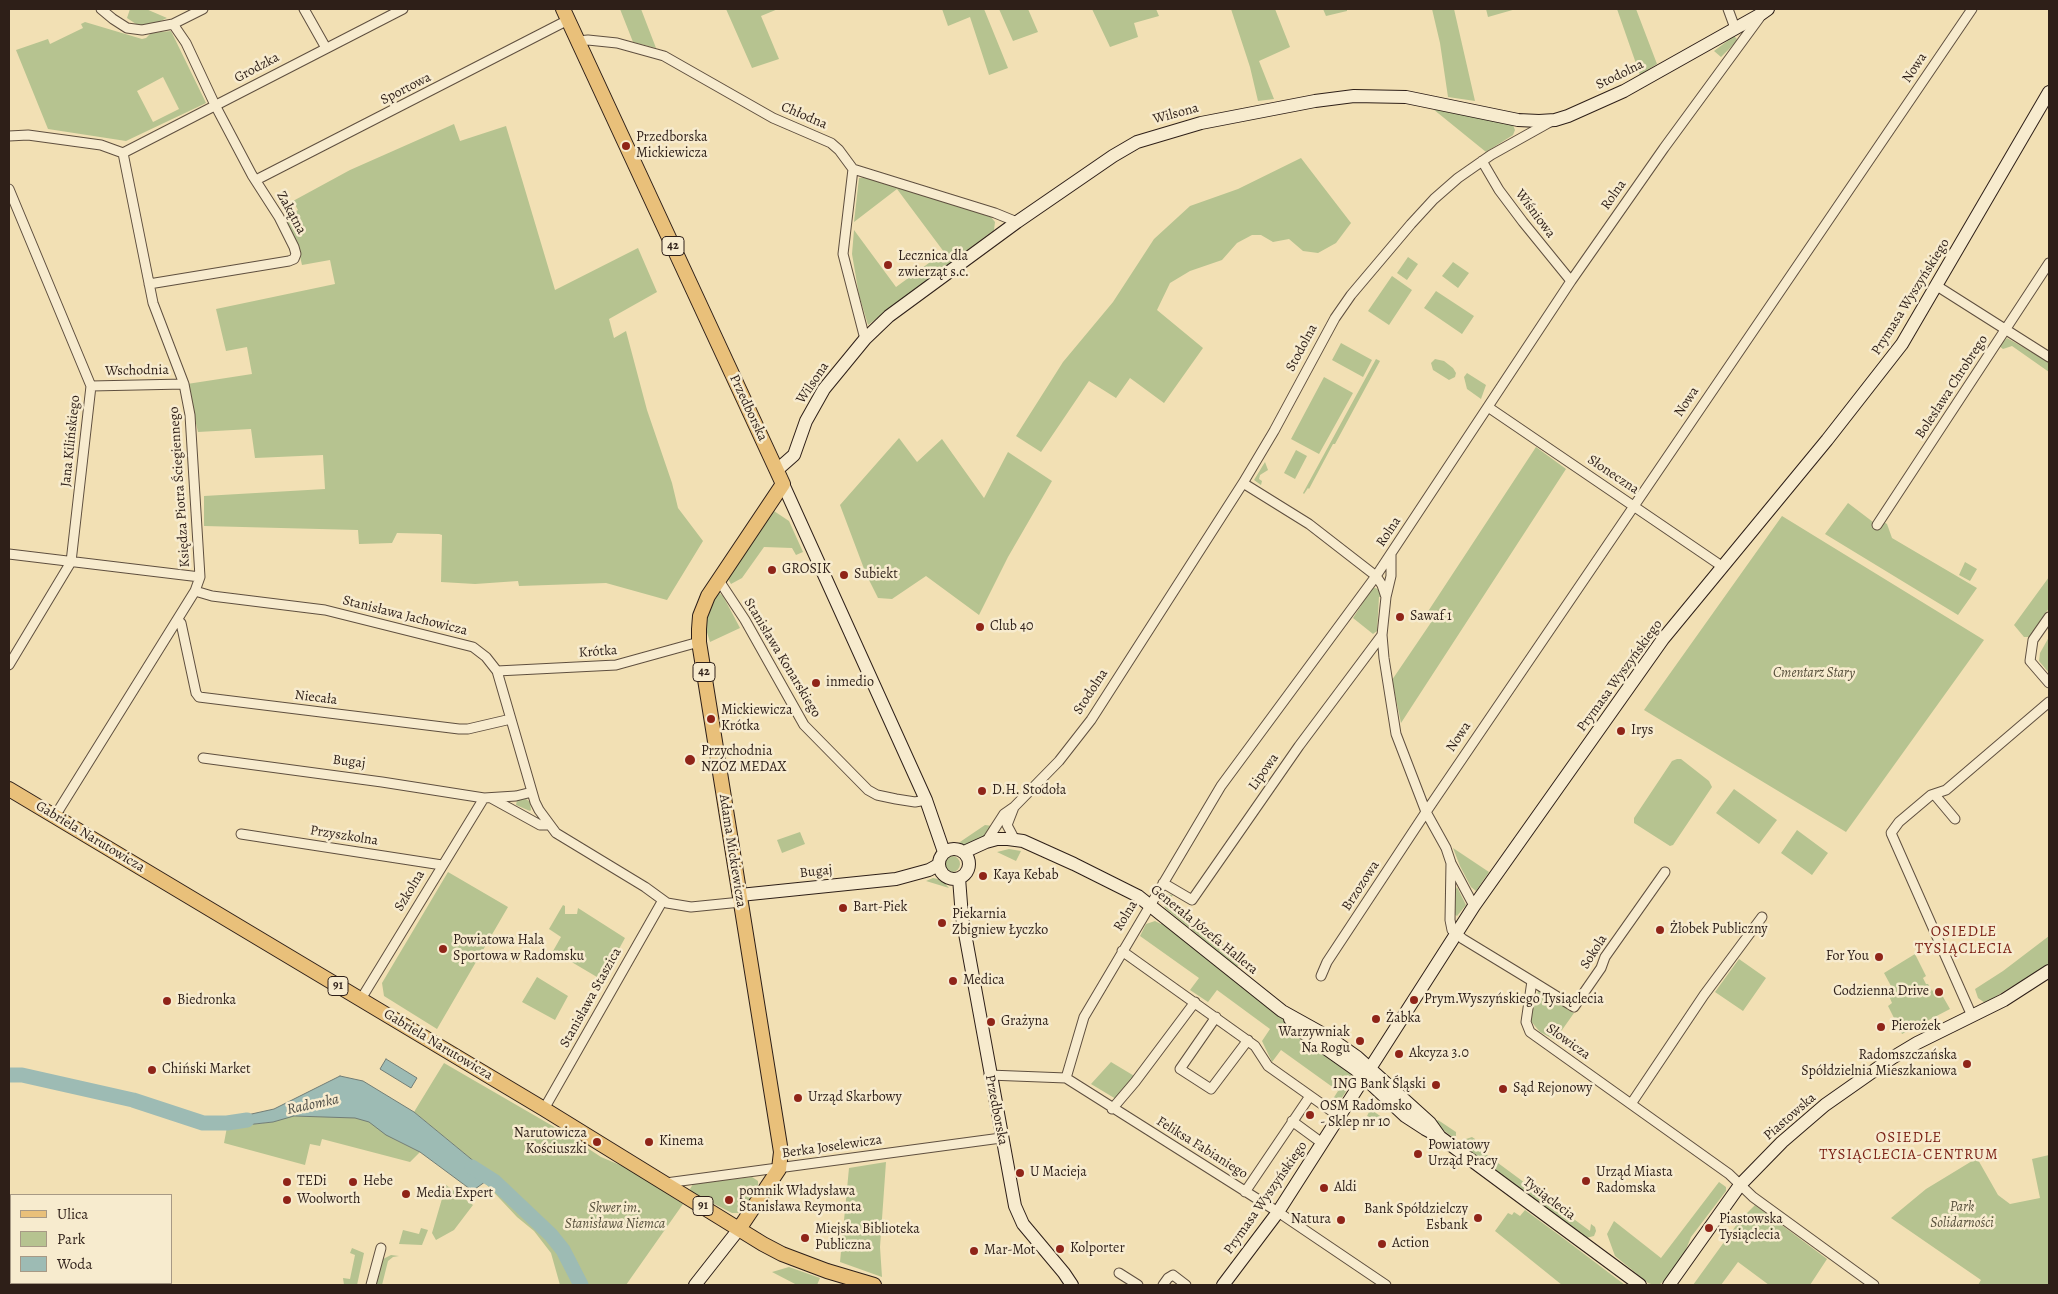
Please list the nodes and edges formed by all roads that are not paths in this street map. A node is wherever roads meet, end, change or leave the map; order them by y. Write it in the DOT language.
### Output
graph roads {
  1 [pos="101,9"];
  2 [pos="203,9"];
  3 [pos="304,9"];
  4 [pos="403,9"];
  5 [pos="1728,9"];
  6 [pos="1972,9"];
  7 [pos="1765,12"];
  8 [pos="565,14"];
  9 [pos="173,24"];
  10 [pos="1735,28"];
  11 [pos="578,42"];
  12 [pos="326,48"];
  13 [pos="2049,92"];
  14 [pos="215,105"];
  15 [pos="1518,120"];
  16 [pos="1555,120"];
  17 [pos="9,136"];
  18 [pos="1519,138"];
  19 [pos="123,153"];
  20 [pos="1482,160"];
  21 [pos="853,169"];
  22 [pos="256,180"];
  23 [pos="9,189"];
  24 [pos="1017,222"];
  25 [pos="2049,263"];
  26 [pos="1571,281"];
  27 [pos="149,284"];
  28 [pos="1937,286"];
  29 [pos="2006,330"];
  30 [pos="865,339"];
  31 [pos="2049,357"];
  32 [pos="184,384"];
  33 [pos="91,386"];
  34 [pos="1488,407"];
  35 [pos="777,470"];
  36 [pos="1243,483"];
  37 [pos="783,484"];
  38 [pos="1633,505"];
  39 [pos="1877,525"];
  40 [pos="9,554"];
  41 [pos="1391,554"];
  42 [pos="71,562"];
  43 [pos="1724,567"];
  44 [pos="1376,576"];
  45 [pos="200,577"];
  46 [pos="718,579"];
  47 [pos="195,591"];
  48 [pos="1386,597"];
  49 [pos="2049,617"];
  50 [pos="176,620"];
  51 [pos="1382,635"];
  52 [pos="699,642"];
  53 [pos="9,665"];
  54 [pos="496,671"];
  55 [pos="2049,683"];
  56 [pos="2049,702"];
  57 [pos="511,719"];
  58 [pos="203,758"];
  59 [pos="9,788"];
  60 [pos="532,792"];
  61 [pos="1934,794"];
  62 [pos="487,798"];
  63 [pos="928,805"];
  64 [pos="1014,807"];
  65 [pos="1426,812"];
  66 [pos="55,816"];
  67 [pos="1955,819"];
  68 [pos="549,825"];
  69 [pos="241,834"];
  70 [pos="1015,840"];
  71 [pos="986,842"];
  72 [pos="957,854"];
  73 [pos="1451,863"];
  74 [pos="442,865"];
  75 [pos="1665,872"];
  76 [pos="947,874"];
  77 [pos="1163,883"];
  78 [pos="740,898"];
  79 [pos="663,900"];
  80 [pos="1149,904"];
  81 [pos="1474,906"];
  82 [pos="1762,917"];
  83 [pos="1457,934"];
  84 [pos="1122,951"];
  85 [pos="2049,971"];
  86 [pos="1321,976"];
  87 [pos="1532,981"];
  88 [pos="361,1000"];
  89 [pos="1195,1002"];
  90 [pos="1972,1016"];
  91 [pos="1216,1017"];
  92 [pos="1248,1040"];
  93 [pos="1367,1073"];
  94 [pos="989,1075"];
  95 [pos="1066,1078"];
  96 [pos="1310,1096"];
  97 [pos="1631,1104"];
  98 [pos="544,1109"];
  99 [pos="1112,1109"];
  100 [pos="1340,1117"];
  101 [pos="1292,1121"];
  102 [pos="1001,1138"];
  103 [pos="1322,1144"];
  104 [pos="779,1169"];
  105 [pos="666,1184"];
  106 [pos="1740,1185"];
  107 [pos="1245,1192"];
  108 [pos="1278,1212"];
  109 [pos="739,1229"];
  110 [pos="381,1248"];
  111 [pos="1119,1273"];
  112 [pos="371,1285"];
  113 [pos="695,1285"];
  114 [pos="874,1285"];
  115 [pos="1072,1285"];
  116 [pos="1138,1285"];
  117 [pos="1163,1285"];
  118 [pos="1186,1285"];
  119 [pos="1223,1285"];
  120 [pos="1386,1285"];
  121 [pos="1640,1285"];
  122 [pos="1669,1285"];
  123 [pos="1874,1285"];
  1 -- 9 [label="street"];
  2 -- 9 [label="street"];
  3 -- 12 [label="street"];
  4 -- 12 [label="street, Grodzka"];
  5 -- 10 [label="street"];
  6 -- 38 [label="street, Nowa"];
  7 -- 10 [label="street, Stodolna"];
  7 -- 26 [label="street, Rolna"];
  8 -- 11 [label="main road, Przedborska / 42"];
  8 -- 22 [label="street, Sportowa"];
  9 -- 14 [label="street, Zakątna"];
  10 -- 16 [label="street, Stodolna"];
  11 -- 21 [label="street, Chłodna"];
  11 -- 35 [label="main road, Przedborska / 42"];
  12 -- 14 [label="street, Grodzka"];
  13 -- 28 [label="street, Prymasa Wyszyńskiego"];
  14 -- 19 [label="street, Grodzka"];
  14 -- 22 [label="street, Zakątna"];
  15 -- 16 [label="street, Wilsona"];
  15 -- 18 [label="street"];
  15 -- 24 [label="street, Wilsona"];
  16 -- 18 [label="street, Stodolna"];
  17 -- 19 [label="street"];
  18 -- 20 [label="street, Stodolna"];
  19 -- 27 [label="street, Księdza Piotra Ściegiennego"];
  20 -- 26 [label="street, Wiśniowa"];
  20 -- 36 [label="street, Stodolna"];
  21 -- 24 [label="street"];
  21 -- 30 [label="street"];
  22 -- 27 [label="street, Zakątna"];
  23 -- 33 [label="street, Jana Kilińskiego"];
  24 -- 30 [label="street, Wilsona"];
  25 -- 29 [label="street, Bolesława Chrobrego"];
  26 -- 34 [label="street, Rolna"];
  27 -- 32 [label="street, Księdza Piotra Ściegiennego"];
  28 -- 29 [label="street"];
  28 -- 43 [label="street, Prymasa Wyszyńskiego"];
  29 -- 31 [label="street"];
  29 -- 39 [label="street, Bolesława Chrobrego"];
  30 -- 35 [label="street, Wilsona"];
  32 -- 33 [label="street, Wschodnia"];
  32 -- 45 [label="street, Księdza Piotra Ściegiennego"];
  33 -- 42 [label="street, Jana Kilińskiego"];
  34 -- 38 [label="street, Słoneczna"];
  34 -- 41 [label="street, Rolna"];
  35 -- 37 [label="main road, Przedborska / 42"];
  36 -- 44 [label="street"];
  36 -- 64 [label="street, Stodolna"];
  37 -- 46 [label="main road, Adama Mickiewicza / 42"];
  37 -- 63 [label="street, Przedborska"];
  38 -- 43 [label="street, Słoneczna"];
  38 -- 65 [label="street, Nowa"];
  40 -- 42 [label="street"];
  41 -- 44 [label="street, Rolna"];
  41 -- 48 [label="street"];
  42 -- 45 [label="street"];
  42 -- 53 [label="street, Jana Kilińskiego"];
  43 -- 81 [label="street, Prymasa Wyszyńskiego"];
  44 -- 48 [label="street"];
  44 -- 77 [label="street, Rolna"];
  45 -- 47 [label="street, Księdza Piotra Ściegiennego"];
  46 -- 52 [label="main road, Adama Mickiewicza / 42"];
  46 -- 63 [label="street, Stanisława Konarskiego"];
  47 -- 50 [label="street, Księdza Piotra Ściegiennego"];
  47 -- 54 [label="street, Stanisława Jachowicza"];
  48 -- 51 [label="street"];
  49 -- 55 [label="street"];
  50 -- 57 [label="street, Niecała"];
  50 -- 66 [label="street, Księdza Piotra Ściegiennego"];
  51 -- 65 [label="street"];
  51 -- 77 [label="street, Lipowa"];
  52 -- 54 [label="street, Krótka"];
  52 -- 78 [label="main road, Adama Mickiewicza / 42"];
  54 -- 57 [label="street, Stanisława Jachowicza"];
  56 -- 61 [label="street"];
  57 -- 60 [label="street, Stanisława Jachowicza"];
  58 -- 62 [label="street, Bugaj"];
  59 -- 66 [label="main road, Gabriela Narutowicza / 91"];
  60 -- 62 [label="street, Bugaj"];
  60 -- 68 [label="street, Stanisława Jachowicza"];
  61 -- 67 [label="street"];
  61 -- 90 [label="street"];
  62 -- 68 [label="street, Bugaj"];
  62 -- 74 [label="street, Szkolna"];
  63 -- 72 [label="street, Przedborska"];
  64 -- 70 [label="street"];
  64 -- 71 [label="street, Stodolna"];
  65 -- 73 [label="street"];
  65 -- 86 [label="street, Brzozowa"];
  66 -- 88 [label="main road, Gabriela Narutowicza / 91"];
  68 -- 79 [label="street, Bugaj"];
  69 -- 74 [label="street, Przyszkolna"];
  70 -- 71 [label="street, Generała Józefa Hallera"];
  70 -- 72 [label="street"];
  70 -- 80 [label="street, Generała Józefa Hallera"];
  71 -- 72 [label="street, Generała Józefa Hallera"];
  72 -- 76 [label="street"];
  72 -- 76 [label="street"];
  73 -- 81 [label="street"];
  73 -- 83 [label="street"];
  74 -- 88 [label="street, Szkolna"];
  75 -- 87 [label="street, Sokola"];
  76 -- 78 [label="street, Bugaj"];
  76 -- 94 [label="street, Przedborska"];
  77 -- 80 [label="street, Rolna"];
  78 -- 79 [label="street, Bugaj"];
  78 -- 104 [label="main road, Adama Mickiewicza / 42"];
  79 -- 98 [label="street, Stanisława Staszica"];
  80 -- 84 [label="street, Rolna"];
  80 -- 93 [label="street, Generała Józefa Hallera"];
  81 -- 83 [label="street, Prymasa Wyszyńskiego"];
  82 -- 97 [label="street"];
  83 -- 87 [label="street"];
  83 -- 93 [label="street, Prymasa Wyszyńskiego"];
  84 -- 89 [label="street"];
  84 -- 95 [label="street, Rolna"];
  85 -- 90 [label="street, Piastowska"];
  87 -- 97 [label="street, Słowicza"];
  88 -- 98 [label="main road, Gabriela Narutowicza / 91"];
  89 -- 91 [label="street"];
  89 -- 99 [label="street"];
  90 -- 106 [label="street, Piastowska"];
  91 -- 92 [label="street"];
  91 -- 92 [label="street"];
  92 -- 96 [label="street"];
  93 -- 100 [label="street, Prymasa Wyszyńskiego"];
  93 -- 121 [label="street, Tysiąclecia"];
  94 -- 95 [label="street"];
  94 -- 102 [label="street, Przedborska"];
  95 -- 99 [label="street, Feliksa Fabianiego"];
  96 -- 100 [label="street"];
  96 -- 101 [label="street"];
  97 -- 106 [label="street, Słowicza"];
  98 -- 105 [label="main road, Gabriela Narutowicza / 91"];
  99 -- 107 [label="street, Feliksa Fabianiego"];
  100 -- 103 [label="street, Prymasa Wyszyńskiego"];
  101 -- 103 [label="street"];
  101 -- 107 [label="street"];
  102 -- 104 [label="street, Berka Joselewicza"];
  102 -- 115 [label="street, Przedborska"];
  103 -- 108 [label="street, Prymasa Wyszyńskiego"];
  104 -- 105 [label="street, Berka Joselewicza"];
  104 -- 109 [label="main road"];
  105 -- 109 [label="main road, Gabriela Narutowicza / 91"];
  106 -- 122 [label="street, Piastowska"];
  106 -- 123 [label="street, Słowicza"];
  107 -- 108 [label="street, Feliksa Fabianiego"];
  108 -- 119 [label="street, Prymasa Wyszyńskiego"];
  108 -- 120 [label="street, Feliksa Fabianiego"];
  109 -- 113 [label="street"];
  109 -- 114 [label="main road, Gabriela Narutowicza"];
  110 -- 112 [label="street"];
  111 -- 116 [label="street"];
  117 -- 118 [label="street"];
}
